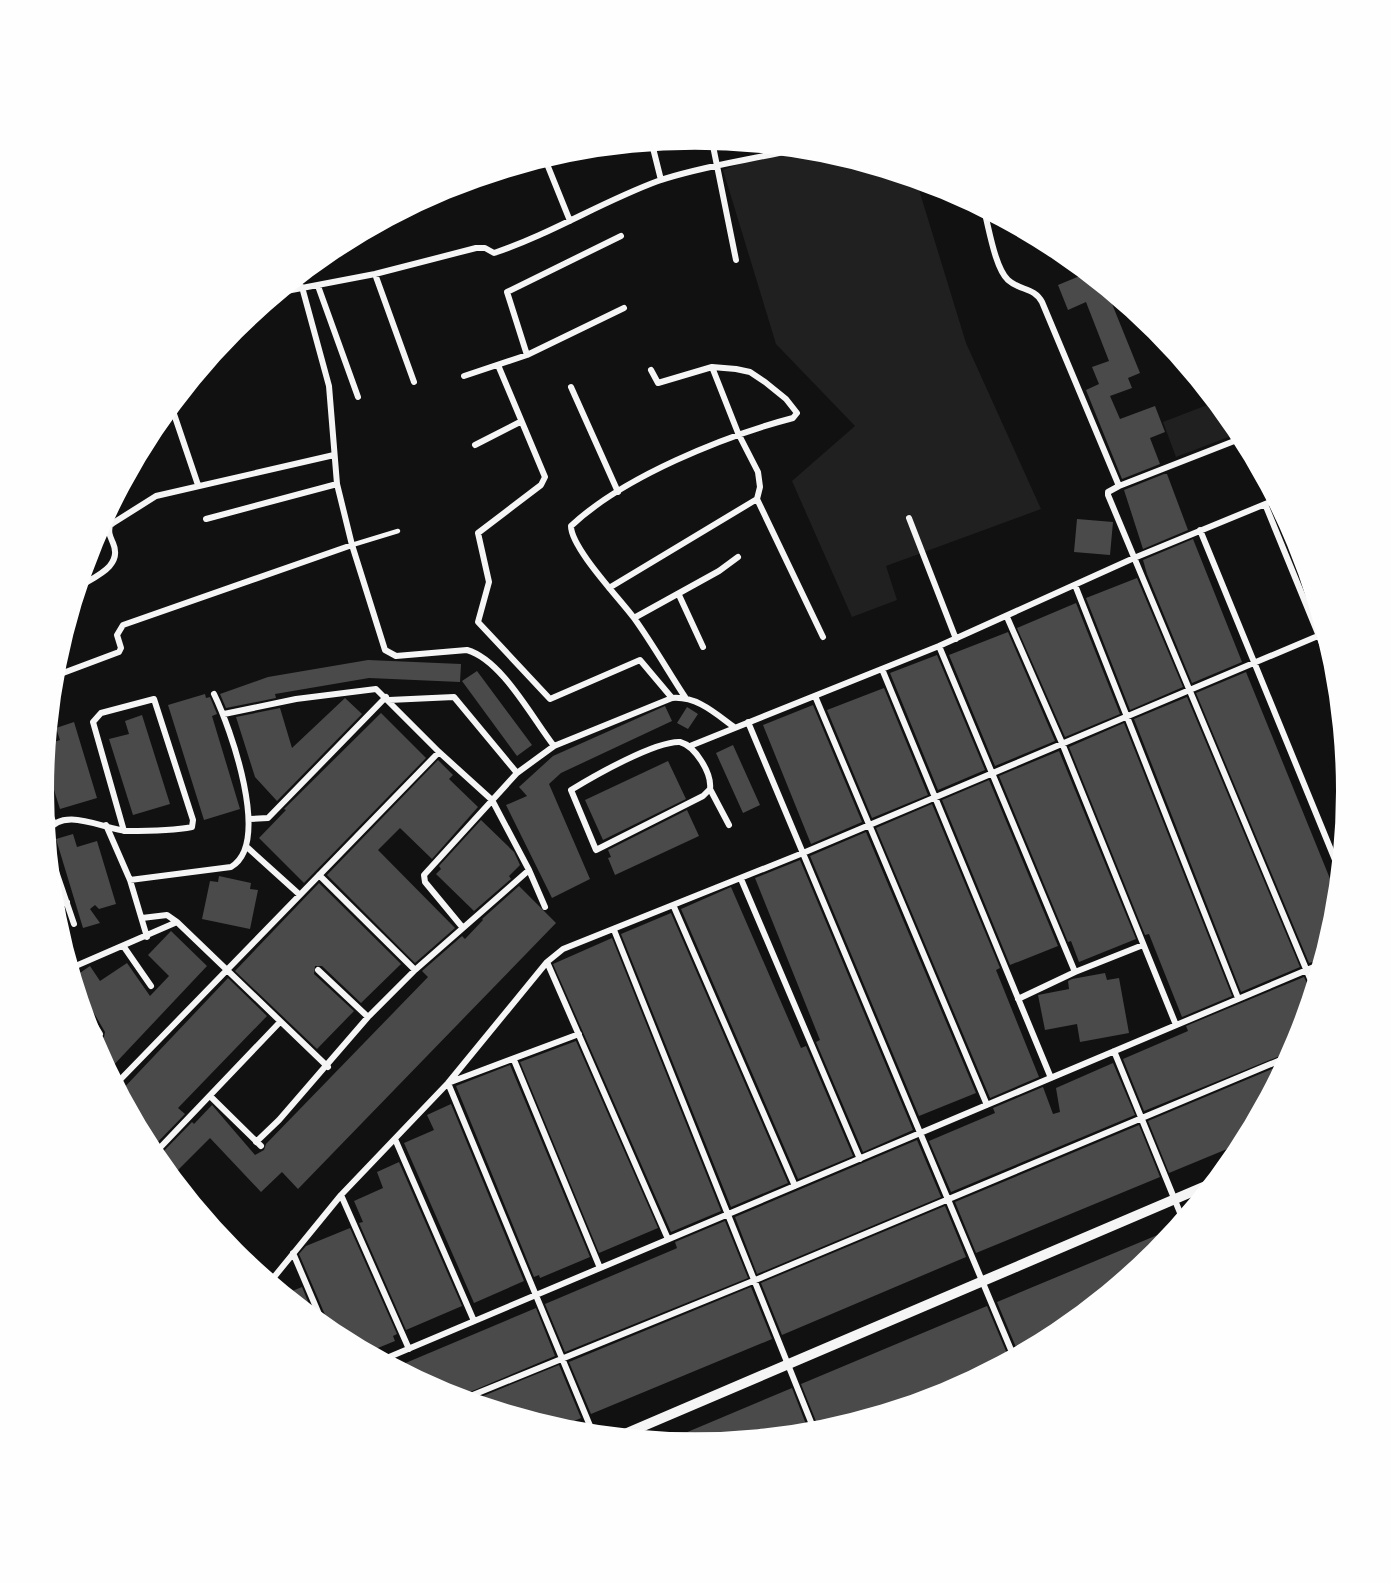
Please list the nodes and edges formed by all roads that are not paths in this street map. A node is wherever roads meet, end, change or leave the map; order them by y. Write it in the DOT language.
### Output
graph roads {
  1 [pos="714,150"];
  2 [pos="654,151"];
  3 [pos="773,154"];
  4 [pos="548,167"];
  5 [pos="718,167"];
  6 [pos="661,180"];
  7 [pos="987,220"];
  8 [pos="570,221"];
  9 [pos="621,236"];
  10 [pos="736,260"];
  11 [pos="375,274"];
  12 [pos="318,286"];
  13 [pos="302,287"];
  14 [pos="624,308"];
  15 [pos="527,355"];
  16 [pos="498,365"];
  17 [pos="712,368"];
  18 [pos="651,370"];
  19 [pos="464,376"];
  20 [pos="414,382"];
  21 [pos="571,387"];
  22 [pos="358,397"];
  23 [pos="175,417"];
  24 [pos="520,422"];
  25 [pos="738,433"];
  26 [pos="1233,442"];
  27 [pos="475,445"];
  28 [pos="334,455"];
  29 [pos="337,484"];
  30 [pos="198,485"];
  31 [pos="1119,486"];
  32 [pos="618,492"];
  33 [pos="757,499"];
  34 [pos="1268,503"];
  35 [pos="1265,504"];
  36 [pos="909,518"];
  37 [pos="206,519"];
  38 [pos="113,523"];
  39 [pos="110,530"];
  40 [pos="1200,530"];
  41 [pos="398,531"];
  42 [pos="352,545"];
  43 [pos="738,556"];
  44 [pos="1134,558"];
  45 [pos="90,579"];
  46 [pos="1075,585"];
  47 [pos="609,588"];
  48 [pos="679,594"];
  49 [pos="1308,603"];
  50 [pos="1007,617"];
  51 [pos="634,618"];
  52 [pos="1318,636"];
  53 [pos="823,637"];
  54 [pos="956,639"];
  55 [pos="939,646"];
  56 [pos="703,647"];
  57 [pos="1255,663"];
  58 [pos="882,669"];
  59 [pos="65,672"];
  60 [pos="1188,691"];
  61 [pos="214,694"];
  62 [pos="815,696"];
  63 [pos="685,697"];
  64 [pos="672,698"];
  65 [pos="388,699"];
  66 [pos="224,714"];
  67 [pos="1127,716"];
  68 [pos="748,722"];
  69 [pos="734,728"];
  70 [pos="1062,743"];
  71 [pos="554,746"];
  72 [pos="690,746"];
  73 [pos="439,752"];
  74 [pos="991,772"];
  75 [pos="517,773"];
  76 [pos="710,789"];
  77 [pos="934,797"];
  78 [pos="492,800"];
  79 [pos="249,819"];
  80 [pos="54,824"];
  81 [pos="106,825"];
  82 [pos="729,825"];
  83 [pos="868,825"];
  84 [pos="124,831"];
  85 [pos="248,848"];
  86 [pos="803,853"];
  87 [pos="1334,857"];
  88 [pos="529,870"];
  89 [pos="319,875"];
  90 [pos="741,879"];
  91 [pos="130,880"];
  92 [pos="60,883"];
  93 [pos="300,895"];
  94 [pos="67,902"];
  95 [pos="64,903"];
  96 [pos="674,907"];
  97 [pos="545,908"];
  98 [pos="142,918"];
  99 [pos="177,922"];
  100 [pos="74,924"];
  101 [pos="463,928"];
  102 [pos="614,930"];
  103 [pos="147,937"];
  104 [pos="1143,945"];
  105 [pos="124,947"];
  106 [pos="547,962"];
  107 [pos="78,965"];
  108 [pos="1312,968"];
  109 [pos="318,970"];
  110 [pos="415,970"];
  111 [pos="1306,970"];
  112 [pos="227,972"];
  113 [pos="1075,972"];
  114 [pos="1309,977"];
  115 [pos="151,986"];
  116 [pos="1018,999"];
  117 [pos="1238,999"];
  118 [pos="368,1017"];
  119 [pos="280,1022"];
  120 [pos="1176,1025"];
  121 [pos="579,1034"];
  122 [pos="1114,1051"];
  123 [pos="514,1060"];
  124 [pos="1277,1062"];
  125 [pos="328,1067"];
  126 [pos="122,1078"];
  127 [pos="1051,1078"];
  128 [pos="448,1083"];
  129 [pos="211,1097"];
  130 [pos="987,1105"];
  131 [pos="1144,1118"];
  132 [pos="921,1134"];
  133 [pos="395,1139"];
  134 [pos="161,1147"];
  135 [pos="860,1159"];
  136 [pos="795,1186"];
  137 [pos="1198,1189"];
  138 [pos="341,1195"];
  139 [pos="1176,1198"];
  140 [pos="948,1200"];
  141 [pos="1180,1211"];
  142 [pos="727,1214"];
  143 [pos="668,1239"];
  144 [pos="293,1253"];
  145 [pos="600,1268"];
  146 [pos="275,1276"];
  147 [pos="753,1281"];
  148 [pos="982,1281"];
  149 [pos="536,1295"];
  150 [pos="317,1309"];
  151 [pos="474,1321"];
  152 [pos="409,1348"];
  153 [pos="1011,1350"];
  154 [pos="391,1356"];
  155 [pos="562,1357"];
  156 [pos="786,1365"];
  157 [pos="475,1394"];
  158 [pos="811,1423"];
  159 [pos="589,1424"];
  160 [pos="634,1430"];
  1 -- 5 [label="street"];
  2 -- 6 [label="street"];
  3 -- 5 [label="street"];
  4 -- 8 [label="street"];
  5 -- 6 [label="street"];
  5 -- 10 [label="street"];
  6 -- 8 [label="street"];
  7 -- 31 [label="street"];
  8 -- 11 [label="street"];
  9 -- 15 [label="street"];
  11 -- 12 [label="street"];
  11 -- 20 [label="street"];
  12 -- 13 [label="street"];
  12 -- 22 [label="street"];
  13 -- 28 [label="street"];
  14 -- 15 [label="street"];
  15 -- 16 [label="street"];
  16 -- 19 [label="street"];
  16 -- 24 [label="street"];
  17 -- 18 [label="street"];
  17 -- 25 [label="street"];
  17 -- 25 [label="street"];
  21 -- 32 [label="street"];
  23 -- 30 [label="street"];
  24 -- 27 [label="street"];
  24 -- 64 [label="street"];
  25 -- 32 [label="street"];
  25 -- 33 [label="street"];
  26 -- 31 [label="street"];
  28 -- 29 [label="street"];
  28 -- 30 [label="street"];
  29 -- 37 [label="street"];
  29 -- 42 [label="street"];
  30 -- 38 [label="street"];
  31 -- 44 [label="street"];
  32 -- 47 [label="street"];
  33 -- 47 [label="street"];
  33 -- 53 [label="street"];
  34 -- 35 [label="street"];
  35 -- 40 [label="street"];
  35 -- 49 [label="street"];
  36 -- 54 [label="street"];
  39 -- 45 [label="street"];
  40 -- 44 [label="street"];
  40 -- 57 [label="street"];
  41 -- 42 [label="lane"];
  42 -- 59 [label="street"];
  42 -- 71 [label="street"];
  43 -- 48 [label="street"];
  44 -- 46 [label="street"];
  44 -- 60 [label="street"];
  46 -- 50 [label="street"];
  46 -- 67 [label="street"];
  47 -- 51 [label="street"];
  48 -- 51 [label="street"];
  48 -- 56 [label="street"];
  50 -- 54 [label="street"];
  50 -- 70 [label="street"];
  51 -- 63 [label="street"];
  52 -- 57 [label="street"];
  54 -- 55 [label="street"];
  55 -- 58 [label="street"];
  55 -- 74 [label="street"];
  57 -- 60 [label="street"];
  57 -- 87 [label="street"];
  58 -- 62 [label="street"];
  58 -- 77 [label="street"];
  60 -- 67 [label="street"];
  60 -- 111 [label="street"];
  61 -- 66 [label="street"];
  62 -- 68 [label="street"];
  62 -- 83 [label="street"];
  63 -- 64 [label="street"];
  63 -- 69 [label="street"];
  64 -- 71 [label="street"];
  65 -- 66 [label="street"];
  65 -- 73 [label="street"];
  65 -- 75 [label="street"];
  65 -- 79 [label="street"];
  66 -- 79 [label="street"];
  67 -- 70 [label="street"];
  67 -- 117 [label="street"];
  68 -- 69 [label="street"];
  68 -- 86 [label="street"];
  69 -- 72 [label="street"];
  70 -- 74 [label="street"];
  70 -- 104 [label="street"];
  71 -- 75 [label="street"];
  72 -- 76 [label="street"];
  72 -- 76 [label="street"];
  73 -- 78 [label="street"];
  73 -- 89 [label="street"];
  74 -- 77 [label="street"];
  74 -- 113 [label="street"];
  75 -- 78 [label="street"];
  76 -- 82 [label="street"];
  77 -- 83 [label="street"];
  77 -- 116 [label="street"];
  78 -- 88 [label="street"];
  78 -- 101 [label="street"];
  79 -- 85 [label="street"];
  80 -- 81 [label="street"];
  81 -- 84 [label="street"];
  81 -- 91 [label="street"];
  83 -- 86 [label="street"];
  83 -- 130 [label="street"];
  84 -- 84 [label="street"];
  85 -- 91 [label="street"];
  85 -- 93 [label="street"];
  86 -- 90 [label="street"];
  86 -- 132 [label="street"];
  88 -- 97 [label="street"];
  88 -- 101 [label="street"];
  89 -- 93 [label="street"];
  89 -- 110 [label="street"];
  90 -- 96 [label="street"];
  90 -- 135 [label="street"];
  91 -- 98 [label="street"];
  92 -- 94 [label="street"];
  93 -- 112 [label="street"];
  94 -- 95 [label="street"];
  94 -- 100 [label="street"];
  96 -- 102 [label="street"];
  96 -- 136 [label="street"];
  98 -- 99 [label="street"];
  98 -- 103 [label="street"];
  99 -- 103 [label="street"];
  99 -- 112 [label="street"];
  101 -- 110 [label="street"];
  102 -- 106 [label="street"];
  102 -- 142 [label="street"];
  103 -- 105 [label="street"];
  104 -- 113 [label="street"];
  104 -- 120 [label="street"];
  105 -- 107 [label="street"];
  105 -- 115 [label="street"];
  106 -- 121 [label="street"];
  106 -- 128 [label="street"];
  108 -- 111 [label="street"];
  109 -- 118 [label="street"];
  110 -- 118 [label="street"];
  111 -- 114 [label="street"];
  111 -- 117 [label="street"];
  112 -- 119 [label="street"];
  112 -- 126 [label="street"];
  113 -- 116 [label="street"];
  116 -- 127 [label="street"];
  117 -- 120 [label="street"];
  118 -- 125 [label="street"];
  119 -- 125 [label="street"];
  119 -- 129 [label="street"];
  120 -- 122 [label="street"];
  121 -- 123 [label="street"];
  121 -- 143 [label="street"];
  122 -- 127 [label="street"];
  122 -- 131 [label="street"];
  123 -- 128 [label="street"];
  123 -- 145 [label="street"];
  124 -- 131 [label="street"];
  125 -- 129 [label="street"];
  127 -- 130 [label="street"];
  128 -- 133 [label="street"];
  128 -- 149 [label="street"];
  129 -- 134 [label="street"];
  130 -- 132 [label="street"];
  131 -- 139 [label="street"];
  131 -- 140 [label="street"];
  132 -- 135 [label="street"];
  132 -- 140 [label="street"];
  133 -- 138 [label="street"];
  133 -- 151 [label="street"];
  135 -- 136 [label="street"];
  136 -- 142 [label="street"];
  137 -- 139 [label="street"];
  138 -- 144 [label="street"];
  138 -- 152 [label="street"];
  139 -- 141 [label="street"];
  139 -- 148 [label="street"];
  140 -- 147 [label="street"];
  140 -- 148 [label="street"];
  142 -- 143 [label="street"];
  142 -- 147 [label="street"];
  143 -- 145 [label="street"];
  144 -- 146 [label="street"];
  144 -- 150 [label="street"];
  145 -- 149 [label="street"];
  147 -- 155 [label="street"];
  147 -- 156 [label="street"];
  148 -- 153 [label="street"];
  148 -- 156 [label="street"];
  149 -- 151 [label="street"];
  149 -- 155 [label="street"];
  151 -- 152 [label="street"];
  152 -- 154 [label="street"];
  155 -- 157 [label="street"];
  155 -- 159 [label="street"];
  156 -- 158 [label="street"];
  156 -- 160 [label="street"];
}
